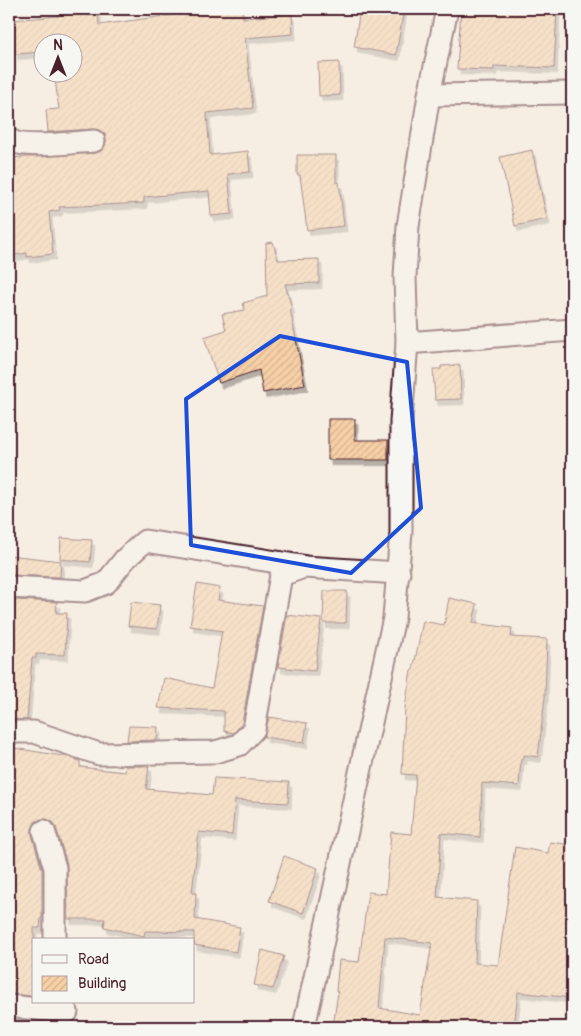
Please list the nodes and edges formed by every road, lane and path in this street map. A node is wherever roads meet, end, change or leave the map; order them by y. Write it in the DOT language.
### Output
graph roads {
  1 [pos="447,9"];
  2 [pos="572,93"];
  3 [pos="429,95"];
  4 [pos="9,139"];
  5 [pos="94,141"];
  6 [pos="572,330"];
  7 [pos="407,343"];
  8 [pos="304,567"];
  9 [pos="399,573"];
  10 [pos="9,587"];
  11 [pos="9,732"];
  12 [pos="44,831"];
  13 [pos="55,938"];
  14 [pos="9,1006"];
  15 [pos="66,1014"];
  16 [pos="304,1027"];
  1 -- 3 [label="street"];
  2 -- 3 [label="street"];
  3 -- 7 [label="street"];
  4 -- 5 [label="street"];
  6 -- 7 [label="street"];
  7 -- 9 [label="street"];
  8 -- 9 [label="street"];
  8 -- 10 [label="street"];
  8 -- 11 [label="street"];
  9 -- 16 [label="street"];
  12 -- 13 [label="street"];
  14 -- 15 [label="street"];
}
